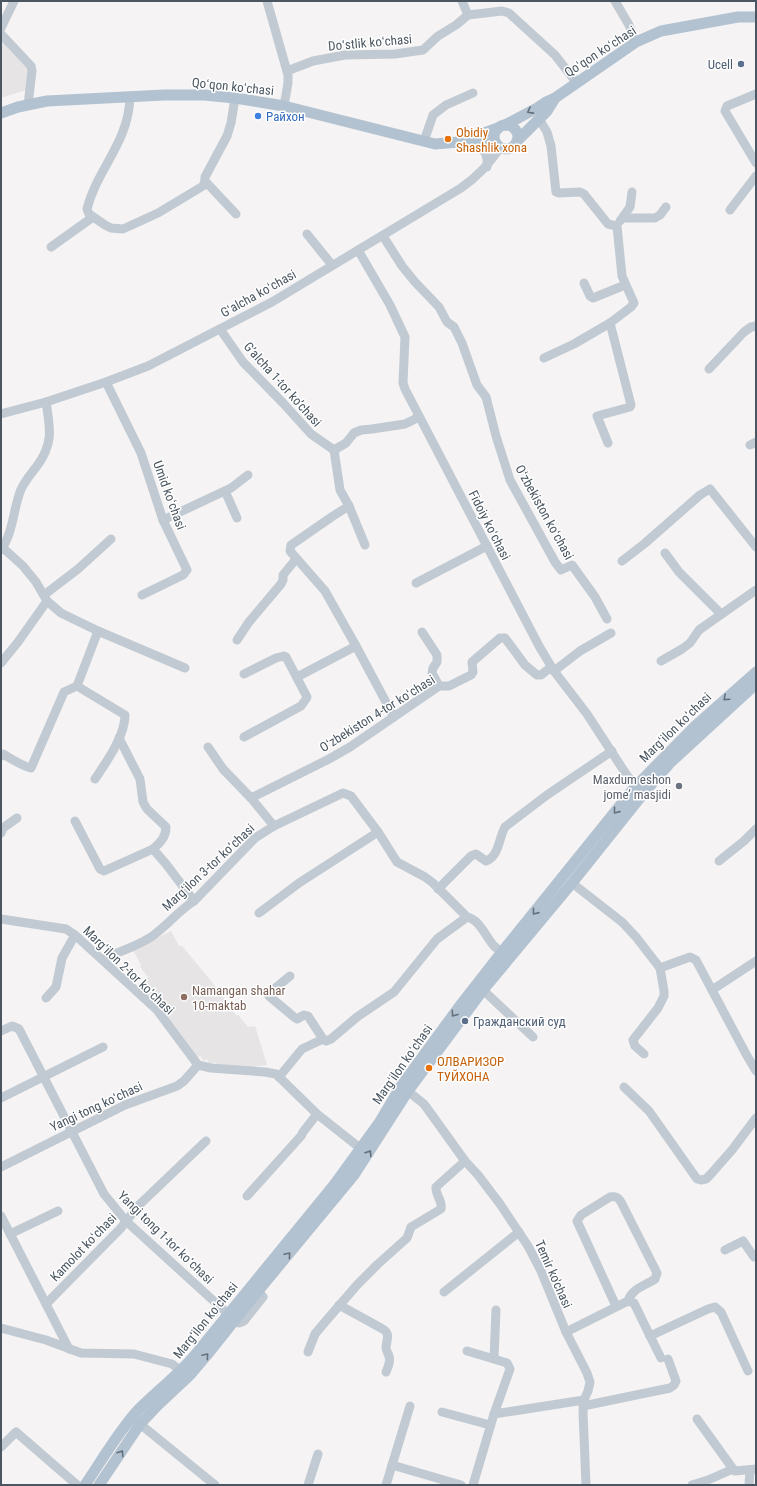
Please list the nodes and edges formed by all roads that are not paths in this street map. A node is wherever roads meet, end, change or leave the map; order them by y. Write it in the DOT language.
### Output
graph roads {
  1 [pos="14,1"];
  2 [pos="267,1"];
  3 [pos="462,1"];
  4 [pos="615,1"];
  5 [pos="468,15"];
  6 [pos="756,17"];
  7 [pos="1,28"];
  8 [pos="1,34"];
  9 [pos="636,42"];
  10 [pos="287,71"];
  11 [pos="576,82"];
  12 [pos="474,93"];
  13 [pos="756,94"];
  14 [pos="130,97"];
  15 [pos="236,98"];
  16 [pos="555,98"];
  17 [pos="28,105"];
  18 [pos="284,106"];
  19 [pos="1,113"];
  20 [pos="539,119"];
  21 [pos="502,126"];
  22 [pos="424,141"];
  23 [pos="517,141"];
  24 [pos="459,142"];
  25 [pos="498,145"];
  26 [pos="478,146"];
  27 [pos="756,163"];
  28 [pos="487,167"];
  29 [pos="756,176"];
  30 [pos="205,181"];
  31 [pos="632,192"];
  32 [pos="666,207"];
  33 [pos="730,210"];
  34 [pos="236,214"];
  35 [pos="93,217"];
  36 [pos="623,218"];
  37 [pos="617,226"];
  38 [pos="308,234"];
  39 [pos="383,236"];
  40 [pos="51,247"];
  41 [pos="358,250"];
  42 [pos="332,265"];
  43 [pos="584,282"];
  44 [pos="625,285"];
  45 [pos="610,323"];
  46 [pos="756,326"];
  47 [pos="220,329"];
  48 [pos="544,358"];
  49 [pos="709,369"];
  50 [pos="106,382"];
  51 [pos="46,402"];
  52 [pos="1,414"];
  53 [pos="419,417"];
  54 [pos="608,443"];
  55 [pos="334,450"];
  56 [pos="248,475"];
  57 [pos="225,491"];
  58 [pos="349,506"];
  59 [pos="237,518"];
  60 [pos="163,520"];
  61 [pos="111,539"];
  62 [pos="365,545"];
  63 [pos="487,546"];
  64 [pos="756,547"];
  65 [pos="2,549"];
  66 [pos="665,553"];
  67 [pos="296,559"];
  68 [pos="622,561"];
  69 [pos="416,583"];
  70 [pos="756,590"];
  71 [pos="142,595"];
  72 [pos="46,598"];
  73 [pos="721,614"];
  74 [pos="607,619"];
  75 [pos="98,631"];
  76 [pos="422,632"];
  77 [pos="611,633"];
  78 [pos="237,640"];
  79 [pos="356,646"];
  80 [pos="661,661"];
  81 [pos="1,663"];
  82 [pos="185,668"];
  83 [pos="552,669"];
  84 [pos="756,672"];
  85 [pos="244,674"];
  86 [pos="297,677"];
  87 [pos="756,684"];
  88 [pos="77,686"];
  89 [pos="440,686"];
  90 [pos="394,717"];
  91 [pos="244,737"];
  92 [pos="119,738"];
  93 [pos="208,747"];
  94 [pos="612,751"];
  95 [pos="1,756"];
  96 [pos="95,779"];
  97 [pos="639,790"];
  98 [pos="251,798"];
  99 [pos="17,818"];
  100 [pos="75,821"];
  101 [pos="274,826"];
  102 [pos="756,829"];
  103 [pos="1,832"];
  104 [pos="378,832"];
  105 [pos="153,849"];
  106 [pos="719,861"];
  107 [pos="572,883"];
  108 [pos="438,889"];
  109 [pos="194,901"];
  110 [pos="259,913"];
  111 [pos="467,917"];
  112 [pos="1,919"];
  113 [pos="76,935"];
  114 [pos="502,952"];
  115 [pos="102,959"];
  116 [pos="756,960"];
  117 [pos="660,968"];
  118 [pos="290,976"];
  119 [pos="483,990"];
  120 [pos="712,990"];
  121 [pos="46,998"];
  122 [pos="1,1031"];
  123 [pos="533,1037"];
  124 [pos="323,1039"];
  125 [pos="103,1047"];
  126 [pos="644,1054"];
  127 [pos="198,1065"];
  128 [pos="756,1071"];
  129 [pos="44,1076"];
  130 [pos="280,1077"];
  131 [pos="624,1087"];
  132 [pos="405,1089"];
  133 [pos="1,1098"];
  134 [pos="317,1114"];
  135 [pos="756,1118"];
  136 [pos="72,1131"];
  137 [pos="206,1141"];
  138 [pos="360,1148"];
  139 [pos="465,1161"];
  140 [pos="1,1167"];
  141 [pos="247,1196"];
  142 [pos="58,1211"];
  143 [pos="1,1216"];
  144 [pos="126,1221"];
  145 [pos="519,1232"];
  146 [pos="10,1234"];
  147 [pos="725,1250"];
  148 [pos="755,1257"];
  149 [pos="444,1292"];
  150 [pos="628,1300"];
  151 [pos="46,1304"];
  152 [pos="339,1305"];
  153 [pos="616,1306"];
  154 [pos="496,1310"];
  155 [pos="231,1317"];
  156 [pos="1,1328"];
  157 [pos="566,1332"];
  158 [pos="650,1336"];
  159 [pos="69,1349"];
  160 [pos="467,1351"];
  161 [pos="308,1352"];
  162 [pos="494,1359"];
  163 [pos="181,1371"];
  164 [pos="748,1371"];
  165 [pos="386,1372"];
  166 [pos="583,1403"];
  167 [pos="410,1406"];
  168 [pos="442,1412"];
  169 [pos="494,1414"];
  170 [pos="697,1419"];
  171 [pos="140,1424"];
  172 [pos="490,1425"];
  173 [pos="1,1447"];
  174 [pos="318,1454"];
  175 [pos="392,1465"];
  176 [pos="733,1469"];
  177 [pos="753,1469"];
  178 [pos="77,1485"];
  179 [pos="85,1485"];
  180 [pos="99,1485"];
  181 [pos="216,1485"];
  182 [pos="308,1485"];
  183 [pos="386,1485"];
  184 [pos="461,1485"];
  185 [pos="473,1485"];
  186 [pos="586,1485"];
  187 [pos="692,1485"];
  188 [pos="749,1485"];
  1 -- 7 [label="street"];
  2 -- 10 [label="street"];
  3 -- 5 [label="street"];
  4 -- 9 [label="street"];
  5 -- 10 [label="street, Doʻstlik koʻchasi"];
  5 -- 11 [label="street"];
  6 -- 9 [label="main road, Qoʻqon koʻchasi"];
  8 -- 17 [label="street"];
  9 -- 11 [label="main road, Qoʻqon koʻchasi"];
  10 -- 18 [label="street"];
  11 -- 16 [label="main road, Qoʻqon koʻchasi"];
  12 -- 22 [label="street"];
  13 -- 27 [label="street"];
  14 -- 15 [label="main road, Qoʻqon koʻchasi"];
  14 -- 17 [label="main road, Qoʻqon koʻchasi"];
  14 -- 35 [label="street"];
  15 -- 18 [label="main road, Qoʻqon koʻchasi"];
  15 -- 30 [label="street"];
  16 -- 20 [label="main road, Qoʻqon koʻchasi"];
  16 -- 21 [label="main road, Qoʻqon koʻchasi, one-way"];
  17 -- 19 [label="main road, Qoʻqon koʻchasi"];
  18 -- 22 [label="main road, Qoʻqon koʻchasi"];
  20 -- 23 [label="main road, Qoʻqon koʻchasi"];
  20 -- 37 [label="street"];
  21 -- 23 [label="main road"];
  21 -- 24 [label="main road, Qoʻqon koʻchasi"];
  21 -- 25 [label="main road"];
  22 -- 24 [label="main road, Qoʻqon koʻchasi"];
  23 -- 25 [label="main road"];
  24 -- 26 [label="main road, Qoʻqon koʻchasi"];
  25 -- 26 [label="main road, Qoʻqon koʻchasi"];
  25 -- 28 [label="street, Gʻalcha koʻchasi"];
  26 -- 28 [label="street"];
  28 -- 39 [label="street, Gʻalcha koʻchasi"];
  29 -- 33 [label="street"];
  30 -- 34 [label="street"];
  30 -- 35 [label="street"];
  31 -- 36 [label="street"];
  32 -- 36 [label="street"];
  35 -- 40 [label="street"];
  36 -- 37 [label="street"];
  37 -- 44 [label="street"];
  38 -- 42 [label="street"];
  39 -- 41 [label="street, Gʻalcha koʻchasi"];
  39 -- 74 [label="street, Oʻzbekiston koʻchasi"];
  41 -- 42 [label="street, Gʻalcha koʻchasi"];
  41 -- 53 [label="street, Fidoiy koʻchasi"];
  42 -- 47 [label="street, Gʻalcha koʻchasi"];
  43 -- 44 [label="street"];
  44 -- 45 [label="street"];
  45 -- 48 [label="street"];
  45 -- 54 [label="street"];
  46 -- 49 [label="street"];
  47 -- 50 [label="street, Gʻalcha koʻchasi"];
  47 -- 55 [label="street, Gʼalcha 1-tor koʼchasi"];
  50 -- 51 [label="street, Gʻalcha koʻchasi"];
  50 -- 60 [label="street, Umid koʻchasi"];
  51 -- 52 [label="street, Gʻalcha koʻchasi"];
  51 -- 65 [label="street"];
  53 -- 55 [label="street"];
  53 -- 63 [label="street, Fidoiy koʻchasi"];
  55 -- 58 [label="street"];
  56 -- 57 [label="street"];
  57 -- 59 [label="street"];
  57 -- 60 [label="street"];
  58 -- 62 [label="street"];
  58 -- 67 [label="street"];
  60 -- 71 [label="street, Umid koʻchasi"];
  61 -- 72 [label="street"];
  63 -- 69 [label="street"];
  63 -- 83 [label="street, Fidoiy koʻchasi"];
  64 -- 68 [label="street"];
  65 -- 72 [label="street"];
  66 -- 73 [label="street"];
  67 -- 78 [label="street"];
  67 -- 79 [label="street"];
  70 -- 73 [label="street"];
  72 -- 75 [label="street"];
  72 -- 81 [label="street"];
  73 -- 80 [label="street"];
  75 -- 82 [label="street"];
  75 -- 88 [label="street"];
  76 -- 89 [label="street"];
  77 -- 83 [label="street"];
  79 -- 86 [label="street"];
  79 -- 90 [label="street"];
  83 -- 89 [label="street, Oʻzbekiston 4-tor koʻchasi"];
  83 -- 94 [label="street, Fidoiy koʻchasi"];
  84 -- 97 [label="main road, Margʻilon koʻchasi, one-way"];
  85 -- 86 [label="street"];
  86 -- 91 [label="street"];
  87 -- 97 [label="main road, Margʻilon koʻchasi"];
  88 -- 92 [label="street"];
  88 -- 95 [label="street"];
  89 -- 90 [label="street, Oʻzbekiston 4-tor koʻchasi"];
  90 -- 98 [label="street, Oʻzbekiston 4-tor koʻchasi"];
  92 -- 96 [label="street"];
  92 -- 105 [label="street"];
  93 -- 98 [label="street"];
  94 -- 97 [label="street, Fidoiy koʻchasi"];
  94 -- 108 [label="street"];
  97 -- 107 [label="main road, Margʻilon koʻchasi"];
  97 -- 114 [label="main road, Margʻilon koʻchasi, one-way"];
  98 -- 101 [label="street"];
  99 -- 103 [label="street"];
  100 -- 105 [label="street"];
  101 -- 104 [label="street, Margʻilon 3-tor koʻchasi"];
  101 -- 109 [label="street, Margʻilon 3-tor koʻchasi"];
  102 -- 106 [label="street"];
  104 -- 108 [label="street, Margʻilon 3-tor koʻchasi"];
  104 -- 110 [label="street"];
  105 -- 109 [label="street"];
  107 -- 117 [label="street"];
  107 -- 119 [label="main road, Margʻilon koʻchasi"];
  108 -- 111 [label="street, Margʻilon 3-tor koʻchasi"];
  109 -- 115 [label="street, Margʻilon 3-tor koʻchasi"];
  111 -- 114 [label="street, Margʻilon 3-tor koʻchasi"];
  111 -- 124 [label="street"];
  112 -- 113 [label="street, Margʻilon 2-tor koʻchasi"];
  113 -- 115 [label="street, Margʻilon 2-tor koʻchasi"];
  113 -- 121 [label="street"];
  114 -- 132 [label="main road, Margʻilon koʻchasi, one-way"];
  115 -- 127 [label="street, Margʻilon 2-tor koʻchasi"];
  116 -- 120 [label="street"];
  117 -- 120 [label="street"];
  117 -- 126 [label="street"];
  118 -- 124 [label="street"];
  119 -- 123 [label="street"];
  119 -- 132 [label="main road, Margʻilon koʻchasi"];
  120 -- 128 [label="street"];
  122 -- 129 [label="street, Yangi tong 1-tor koʻchasi"];
  124 -- 130 [label="street"];
  125 -- 129 [label="street"];
  127 -- 130 [label="street"];
  127 -- 136 [label="street, Yangi tong koʻchasi"];
  129 -- 133 [label="street"];
  129 -- 136 [label="street, Yangi tong 1-tor koʻchasi"];
  130 -- 134 [label="street"];
  131 -- 135 [label="street"];
  132 -- 138 [label="main road, Margʻilon koʻchasi"];
  132 -- 139 [label="street, Temir ko'chasi"];
  155 -- 132 [label="main road, Margʻilon koʻchasi, one-way"];
  134 -- 138 [label="street"];
  134 -- 141 [label="street"];
  136 -- 140 [label="street, Yangi tong koʻchasi"];
  136 -- 144 [label="street, Yangi tong 1-tor koʻchasi"];
  137 -- 144 [label="street, Kamolot koʻchasi"];
  138 -- 155 [label="main road, Margʻilon koʻchasi"];
  139 -- 145 [label="street, Temir ko'chasi"];
  139 -- 152 [label="street"];
  142 -- 146 [label="street"];
  143 -- 146 [label="street"];
  144 -- 151 [label="street, Kamolot koʻchasi"];
  144 -- 155 [label="street, Yangi tong 1-tor koʻchasi"];
  145 -- 149 [label="street"];
  145 -- 157 [label="street, Temir ko'chasi"];
  146 -- 151 [label="street"];
  147 -- 148 [label="street"];
  150 -- 153 [label="street"];
  150 -- 153 [label="street"];
  150 -- 158 [label="street"];
  151 -- 159 [label="street"];
  152 -- 161 [label="street"];
  152 -- 165 [label="street"];
  153 -- 157 [label="street"];
  154 -- 162 [label="street"];
  155 -- 163 [label="main road, Margʻilon koʻchasi"];
  171 -- 155 [label="main road, Margʻilon koʻchasi, one-way"];
  156 -- 159 [label="street"];
  157 -- 166 [label="street, Temir ko'chasi"];
  158 -- 164 [label="street"];
  158 -- 166 [label="street"];
  159 -- 163 [label="street"];
  160 -- 162 [label="street"];
  162 -- 169 [label="street"];
  163 -- 179 [label="main road, Margʻilon koʻchasi"];
  166 -- 169 [label="street"];
  166 -- 186 [label="street, Temir ko'chasi"];
  167 -- 175 [label="street"];
  168 -- 172 [label="street"];
  169 -- 172 [label="street"];
  170 -- 176 [label="street"];
  180 -- 171 [label="main road, Margʻilon koʻchasi, one-way"];
  171 -- 181 [label="street"];
  172 -- 185 [label="street"];
  173 -- 178 [label="street"];
  174 -- 182 [label="street"];
  175 -- 183 [label="street"];
  175 -- 184 [label="street"];
  176 -- 177 [label="street"];
  176 -- 187 [label="street"];
  177 -- 188 [label="street"];
}
